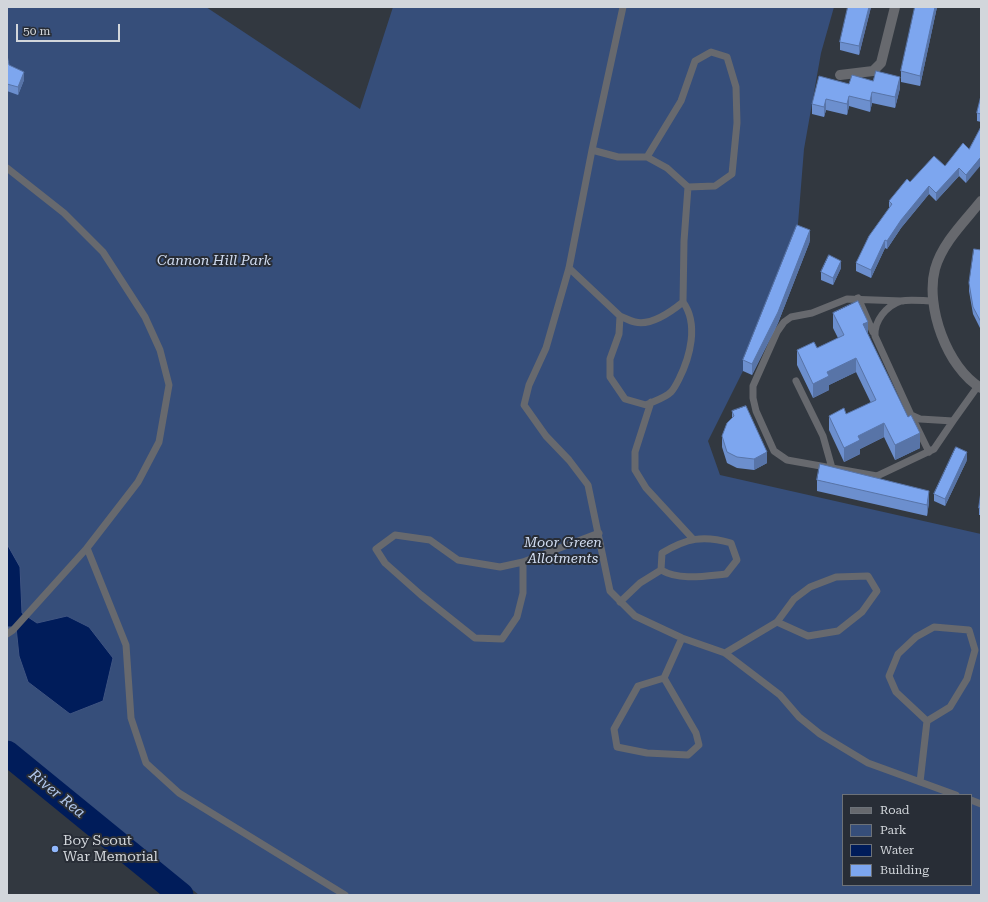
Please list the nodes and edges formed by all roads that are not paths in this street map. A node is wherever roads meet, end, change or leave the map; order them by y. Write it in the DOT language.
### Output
graph roads {
  1 [pos="623,7"];
  2 [pos="895,7"];
  3 [pos="840,75"];
  4 [pos="592,150"];
  5 [pos="648,157"];
  6 [pos="7,168"];
  7 [pos="688,187"];
  8 [pos="981,201"];
  9 [pos="569,268"];
  10 [pos="858,298"];
  11 [pos="902,301"];
  12 [pos="933,301"];
  13 [pos="683,302"];
  14 [pos="620,316"];
  15 [pos="875,336"];
  16 [pos="796,381"];
  17 [pos="979,387"];
  18 [pos="651,402"];
  19 [pos="911,415"];
  20 [pos="953,421"];
  21 [pos="929,452"];
  22 [pos="832,468"];
  23 [pos="599,533"];
  24 [pos="693,539"];
  25 [pos="87,548"];
  26 [pos="523,562"];
  27 [pos="661,570"];
  28 [pos="620,602"];
  29 [pos="777,622"];
  30 [pos="10,632"];
  31 [pos="682,638"];
  32 [pos="725,653"];
  33 [pos="664,678"];
  34 [pos="927,721"];
  35 [pos="920,782"];
  36 [pos="953,794"];
  37 [pos="345,895"];
  1 -- 4 [label="lane"];
  2 -- 3 [label="street"];
  4 -- 5 [label="lane"];
  4 -- 9 [label="lane"];
  5 -- 7 [label="lane"];
  5 -- 7 [label="lane"];
  6 -- 25 [label="lane"];
  7 -- 13 [label="lane"];
  8 -- 12 [label="street"];
  9 -- 14 [label="lane"];
  9 -- 23 [label="lane"];
  10 -- 11 [label="lane"];
  10 -- 15 [label="lane"];
  10 -- 22 [label="lane"];
  11 -- 12 [label="lane"];
  11 -- 15 [label="lane"];
  12 -- 17 [label="street"];
  13 -- 14 [label="lane"];
  13 -- 18 [label="lane"];
  14 -- 18 [label="lane"];
  15 -- 19 [label="lane"];
  16 -- 22 [label="lane"];
  17 -- 20 [label="lane"];
  18 -- 24 [label="lane"];
  19 -- 20 [label="lane"];
  19 -- 21 [label="lane"];
  20 -- 21 [label="lane"];
  21 -- 22 [label="lane"];
  23 -- 26 [label="lane"];
  23 -- 28 [label="lane"];
  24 -- 27 [label="lane"];
  24 -- 27 [label="lane"];
  25 -- 30 [label="lane"];
  25 -- 37 [label="lane"];
  26 -- 26 [label="lane"];
  27 -- 28 [label="lane"];
  28 -- 31 [label="lane"];
  29 -- 29 [label="lane"];
  29 -- 32 [label="lane"];
  31 -- 32 [label="lane"];
  31 -- 33 [label="lane"];
  32 -- 35 [label="lane"];
  33 -- 33 [label="lane"];
  34 -- 34 [label="lane"];
  34 -- 35 [label="lane"];
  35 -- 36 [label="lane"];
}
